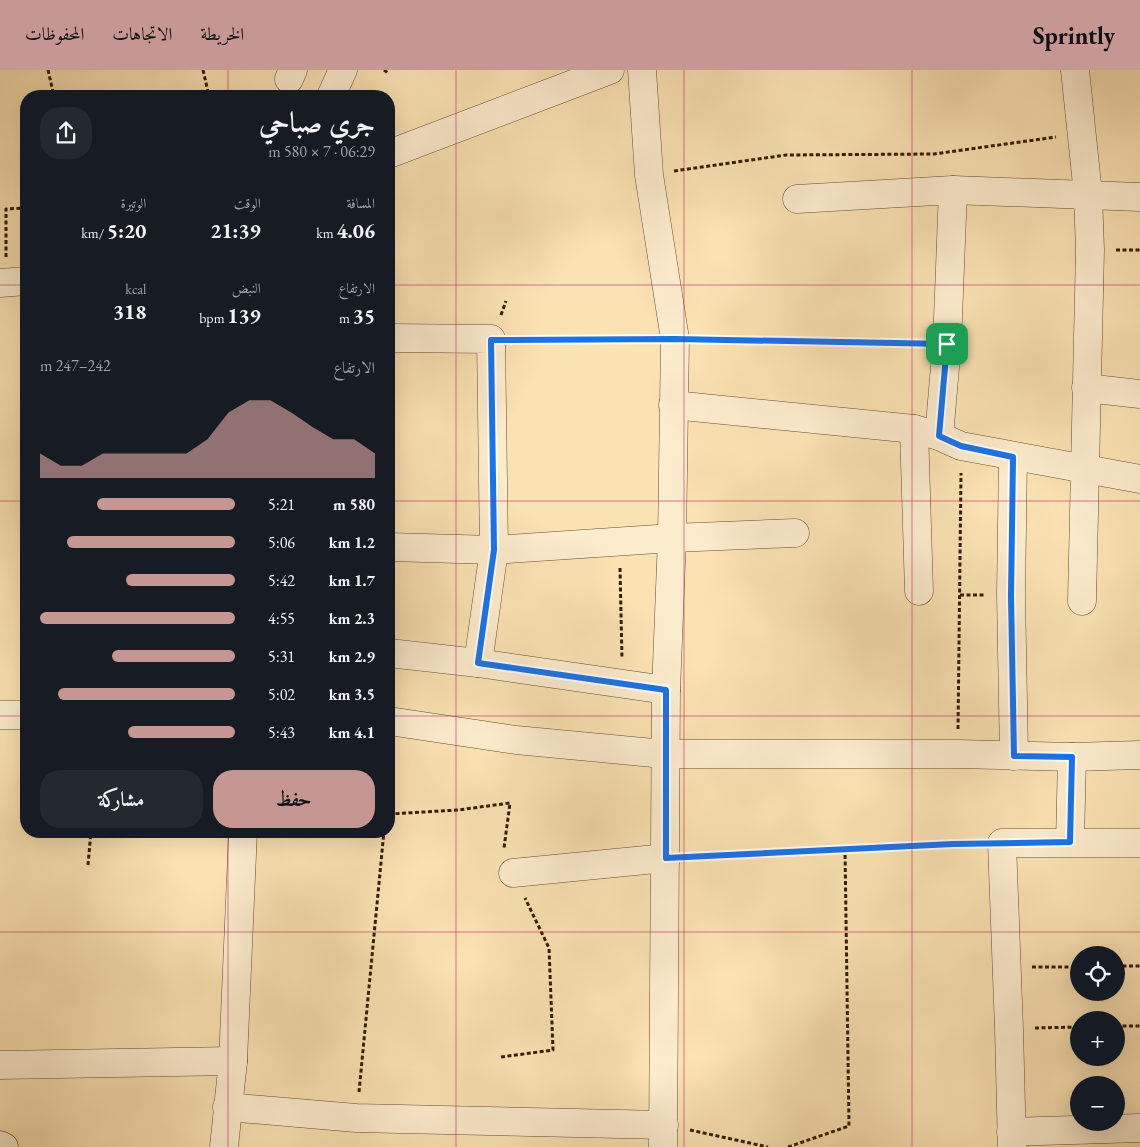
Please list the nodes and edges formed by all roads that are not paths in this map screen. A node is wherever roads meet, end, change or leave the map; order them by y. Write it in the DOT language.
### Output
graph roads {
  1 [pos="343,70"];
  2 [pos="610,70"];
  3 [pos="642,70"];
  4 [pos="1075,70"];
  5 [pos="334,90"];
  6 [pos="395,152"];
  7 [pos="953,190"];
  8 [pos="1088,194"];
  9 [pos="1140,197"];
  10 [pos="797,199"];
  11 [pos="395,338"];
  12 [pos="1086,388"];
  13 [pos="1140,394"];
  14 [pos="673,405"];
  15 [pos="938,437"];
  16 [pos="1013,457"];
  17 [pos="1084,468"];
  18 [pos="1140,479"];
  19 [pos="795,533"];
  20 [pos="672,538"];
  21 [pos="395,547"];
  22 [pos="494,550"];
  23 [pos="919,591"];
  24 [pos="1082,601"];
  25 [pos="395,654"];
  26 [pos="478,663"];
  27 [pos="666,690"];
  28 [pos="20,714"];
  29 [pos="0,715"];
  30 [pos="395,722"];
  31 [pos="664,754"];
  32 [pos="1140,755"];
  33 [pos="1014,756"];
  34 [pos="1072,757"];
  35 [pos="243,838"];
  36 [pos="1070,842"];
  37 [pos="1140,844"];
  38 [pos="666,858"];
  39 [pos="513,873"];
  40 [pos="233,1061"];
  41 [pos="0,1064"];
  42 [pos="227,1107"];
  43 [pos="1140,1128"];
  44 [pos="664,1136"];
  45 [pos="1011,1139"];
  46 [pos="0,1145"];
  47 [pos="4,1147"];
  48 [pos="224,1147"];
  1 -- 5 [label="street"];
  2 -- 6 [label="street"];
  3 -- 14 [label="street"];
  4 -- 8 [label="street"];
  7 -- 8 [label="street"];
  7 -- 10 [label="street"];
  7 -- 15 [label="street"];
  8 -- 9 [label="street"];
  8 -- 12 [label="street"];
  11 -- 22 [label="street"];
  12 -- 13 [label="street"];
  12 -- 17 [label="street"];
  14 -- 15 [label="street"];
  14 -- 20 [label="street"];
  15 -- 16 [label="street"];
  15 -- 23 [label="street"];
  16 -- 17 [label="street"];
  16 -- 33 [label="street"];
  17 -- 18 [label="street"];
  17 -- 24 [label="street"];
  19 -- 20 [label="street"];
  20 -- 22 [label="street"];
  20 -- 27 [label="street"];
  21 -- 22 [label="street"];
  22 -- 26 [label="street"];
  25 -- 26 [label="street"];
  26 -- 27 [label="street"];
  27 -- 31 [label="street"];
  28 -- 29 [label="street"];
  30 -- 31 [label="street"];
  31 -- 33 [label="street"];
  31 -- 38 [label="street"];
  32 -- 34 [label="street"];
  33 -- 34 [label="street"];
  34 -- 36 [label="street"];
  35 -- 40 [label="street"];
  36 -- 37 [label="street"];
  36 -- 45 [label="street"];
  38 -- 39 [label="street"];
  38 -- 44 [label="street"];
  40 -- 41 [label="street"];
  40 -- 42 [label="street"];
  42 -- 44 [label="street"];
  42 -- 48 [label="street"];
  43 -- 45 [label="street"];
  46 -- 47 [label="street"];
}
